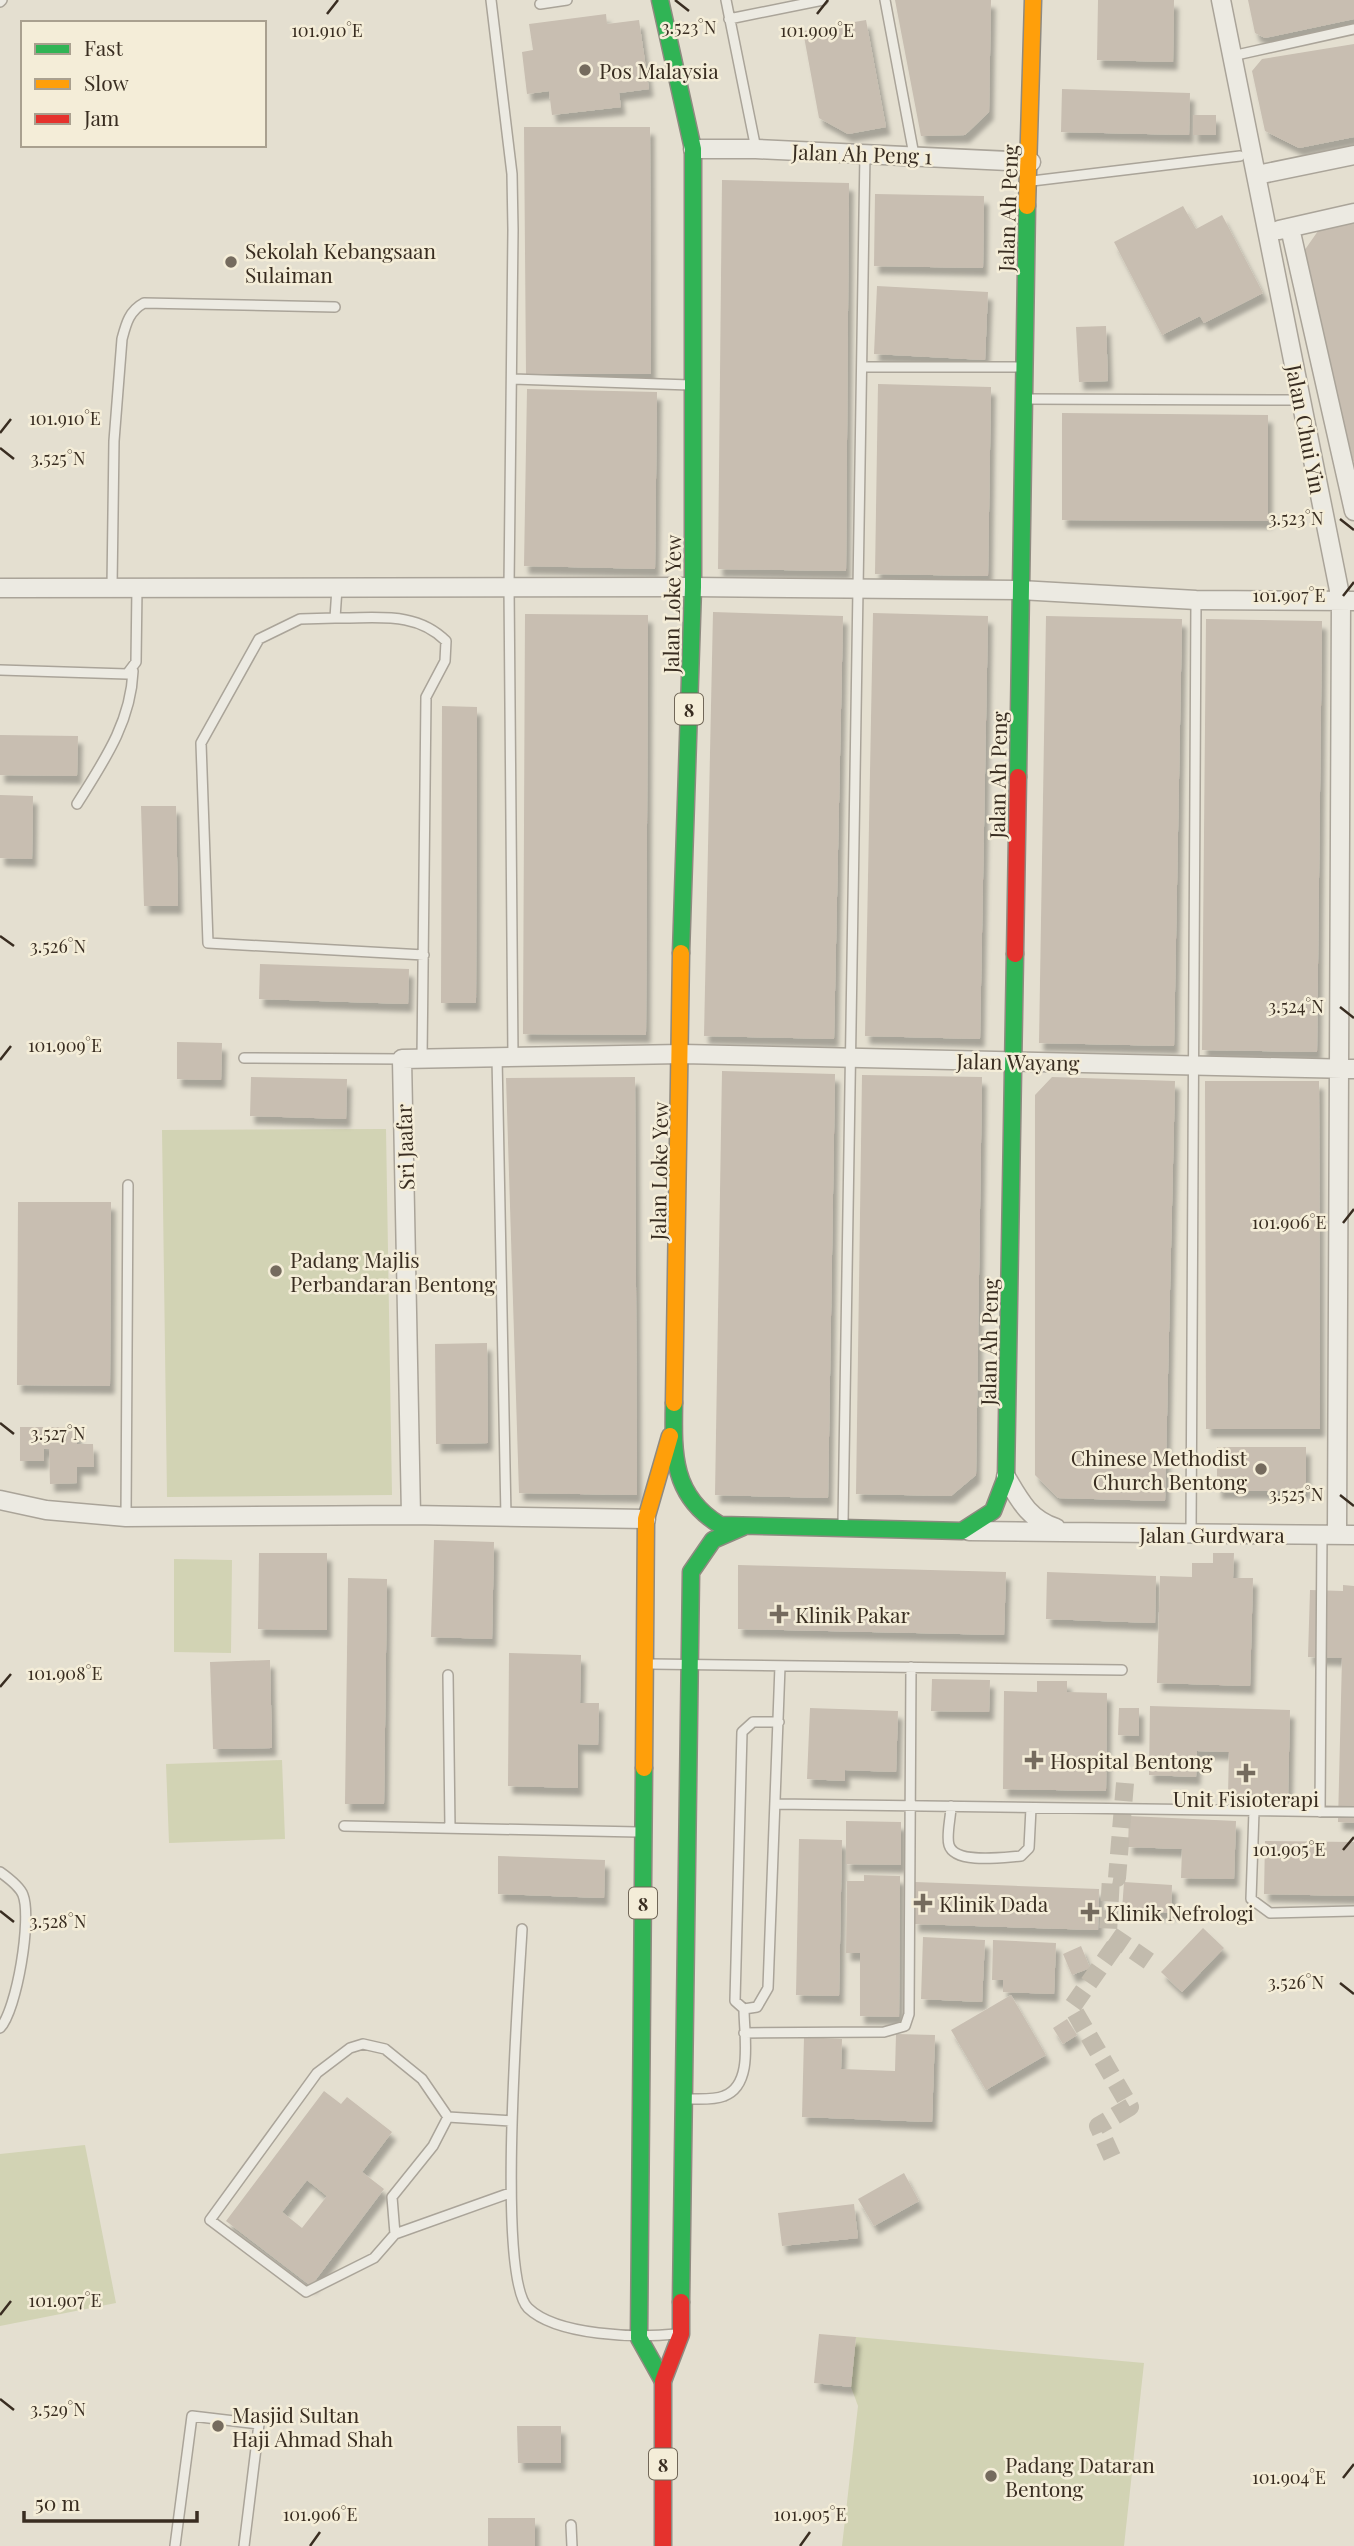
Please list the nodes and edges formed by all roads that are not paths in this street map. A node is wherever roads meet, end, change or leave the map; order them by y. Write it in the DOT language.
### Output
graph roads {
  1 [pos="491,0"];
  2 [pos="566,0"];
  3 [pos="660,0"];
  4 [pos="726,0"];
  5 [pos="823,0"];
  6 [pos="885,0"];
  7 [pos="1033,0"];
  8 [pos="1221,0"];
  9 [pos="540,4"];
  10 [pos="729,19"];
  11 [pos="1354,29"];
  12 [pos="1232,56"];
  13 [pos="693,149"];
  14 [pos="756,149"];
  15 [pos="865,153"];
  16 [pos="914,155"];
  17 [pos="1354,155"];
  18 [pos="1240,156"];
  19 [pos="1031,162"];
  20 [pos="1257,175"];
  21 [pos="1031,181"];
  22 [pos="1354,213"];
  23 [pos="1290,228"];
  24 [pos="1269,232"];
  25 [pos="335,307"];
  26 [pos="862,367"];
  27 [pos="1021,367"];
  28 [pos="513,380"];
  29 [pos="693,386"];
  30 [pos="1021,398"];
  31 [pos="1302,400"];
  32 [pos="1354,511"];
  33 [pos="509,586"];
  34 [pos="113,587"];
  35 [pos="337,587"];
  36 [pos="694,587"];
  37 [pos="0,588"];
  38 [pos="137,588"];
  39 [pos="1020,590"];
  40 [pos="859,591"];
  41 [pos="1196,600"];
  42 [pos="1347,601"];
  43 [pos="335,618"];
  44 [pos="0,670"];
  45 [pos="132,671"];
  46 [pos="77,804"];
  47 [pos="424,955"];
  48 [pos="682,1054"];
  49 [pos="505,1057"];
  50 [pos="244,1058"];
  51 [pos="402,1059"];
  52 [pos="422,1059"];
  53 [pos="850,1060"];
  54 [pos="1015,1060"];
  55 [pos="1194,1065"];
  56 [pos="1346,1069"];
  57 [pos="128,1185"];
  58 [pos="674,1422"];
  59 [pos="1006,1477"];
  60 [pos="0,1500"];
  61 [pos="411,1515"];
  62 [pos="126,1517"];
  63 [pos="506,1517"];
  64 [pos="646,1519"];
  65 [pos="743,1527"];
  66 [pos="843,1529"];
  67 [pos="962,1531"];
  68 [pos="1070,1533"];
  69 [pos="1191,1533"];
  70 [pos="1337,1535"];
  71 [pos="645,1664"];
  72 [pos="691,1664"];
  73 [pos="780,1666"];
  74 [pos="911,1668"];
  75 [pos="1122,1670"];
  76 [pos="448,1675"];
  77 [pos="779,1722"];
  78 [pos="776,1804"];
  79 [pos="910,1806"];
  80 [pos="951,1807"];
  81 [pos="1031,1808"];
  82 [pos="1254,1811"];
  83 [pos="1320,1812"];
  84 [pos="1354,1812"];
  85 [pos="344,1826"];
  86 [pos="450,1828"];
  87 [pos="643,1832"];
  88 [pos="0,1872"];
  89 [pos="1354,1911"];
  90 [pos="522,1929"];
  91 [pos="744,2009"];
  92 [pos="0,2028"];
  93 [pos="744,2033"];
  94 [pos="685,2100"];
  95 [pos="448,2117"];
  96 [pos="512,2121"];
  97 [pos="510,2193"];
  98 [pos="395,2234"];
  99 [pos="681,2334"];
  100 [pos="639,2338"];
  101 [pos="663,2381"];
  102 [pos="571,2525"];
  103 [pos="175,2546"];
  104 [pos="244,2546"];
  105 [pos="572,2546"];
  106 [pos="663,2546"];
  1 -- 28 [label="lane"];
  2 -- 9 [label="lane"];
  3 -- 13 [label="main road, Jalan Loke Yew / 8"];
  4 -- 10 [label="lane"];
  5 -- 10 [label="lane"];
  6 -- 16 [label="lane"];
  7 -- 19 [label="main road, Jalan Ah Peng"];
  8 -- 12 [label="street, Jalan Chui Yin"];
  10 -- 14 [label="lane"];
  11 -- 12 [label="lane"];
  12 -- 20 [label="street, Jalan Chui Yin"];
  13 -- 14 [label="street, Jalan Ah Peng 1"];
  13 -- 29 [label="main road, Jalan Loke Yew / 8"];
  14 -- 15 [label="street, Jalan Ah Peng 1"];
  15 -- 16 [label="street, Jalan Ah Peng 1"];
  15 -- 26 [label="lane"];
  16 -- 19 [label="street, Jalan Ah Peng 1"];
  17 -- 20 [label="street"];
  18 -- 21 [label="lane"];
  19 -- 21 [label="main road, Jalan Ah Peng"];
  20 -- 24 [label="street, Jalan Chui Yin"];
  21 -- 27 [label="main road, Jalan Ah Peng"];
  22 -- 23 [label="street"];
  23 -- 24 [label="street"];
  23 -- 32 [label="street"];
  24 -- 31 [label="street, Jalan Chui Yin"];
  25 -- 34 [label="lane"];
  26 -- 27 [label="lane"];
  26 -- 40 [label="lane"];
  27 -- 30 [label="main road, Jalan Ah Peng"];
  28 -- 29 [label="lane"];
  28 -- 33 [label="lane"];
  29 -- 36 [label="main road, Jalan Loke Yew / 8"];
  30 -- 31 [label="lane"];
  30 -- 39 [label="main road, Jalan Ah Peng"];
  31 -- 42 [label="street, Jalan Chui Yin"];
  33 -- 35 [label="street"];
  33 -- 36 [label="street"];
  33 -- 49 [label="lane"];
  34 -- 37 [label="street"];
  34 -- 38 [label="street"];
  35 -- 38 [label="street"];
  35 -- 43 [label="lane"];
  36 -- 40 [label="street"];
  36 -- 48 [label="main road, Jalan Loke Yew / 8"];
  38 -- 45 [label="lane"];
  39 -- 40 [label="street"];
  39 -- 41 [label="street"];
  39 -- 54 [label="main road, Jalan Ah Peng"];
  40 -- 53 [label="lane"];
  41 -- 42 [label="street"];
  41 -- 55 [label="lane"];
  42 -- 56 [label="street, Jalan Chui Yin"];
  43 -- 47 [label="lane"];
  43 -- 47 [label="lane"];
  44 -- 45 [label="lane"];
  45 -- 46 [label="lane"];
  47 -- 52 [label="lane"];
  48 -- 49 [label="street"];
  48 -- 53 [label="street, Jalan Wayang"];
  48 -- 58 [label="main road, Jalan Loke Yew / 8"];
  49 -- 52 [label="street"];
  49 -- 63 [label="lane"];
  50 -- 51 [label="lane"];
  51 -- 52 [label="street"];
  51 -- 61 [label="street, Sri Jaafar"];
  53 -- 54 [label="street, Jalan Wayang"];
  53 -- 66 [label="lane"];
  54 -- 55 [label="street, Jalan Wayang"];
  54 -- 59 [label="main road, Jalan Ah Peng"];
  55 -- 56 [label="street, Jalan Wayang"];
  55 -- 69 [label="lane"];
  56 -- 70 [label="street, Jalan Chui Yin"];
  57 -- 62 [label="lane"];
  58 -- 64 [label="main road, 8"];
  58 -- 65 [label="main road"];
  59 -- 67 [label="main road, Jalan Ah Peng"];
  59 -- 68 [label="street"];
  60 -- 62 [label="street"];
  61 -- 62 [label="street"];
  61 -- 63 [label="street"];
  63 -- 64 [label="street"];
  64 -- 71 [label="main road, 8"];
  65 -- 66 [label="main road"];
  65 -- 72 [label="main road, 8"];
  66 -- 67 [label="main road"];
  67 -- 68 [label="street, Jalan Gurdwara"];
  68 -- 69 [label="street, Jalan Gurdwara"];
  69 -- 70 [label="street, Jalan Gurdwara"];
  70 -- 83 [label="lane"];
  71 -- 72 [label="lane"];
  71 -- 87 [label="main road, 8"];
  72 -- 73 [label="lane"];
  72 -- 94 [label="main road, 8"];
  73 -- 74 [label="lane"];
  73 -- 77 [label="lane"];
  74 -- 75 [label="lane"];
  74 -- 79 [label="lane"];
  76 -- 86 [label="lane"];
  77 -- 78 [label="lane"];
  77 -- 91 [label="lane"];
  78 -- 79 [label="lane"];
  78 -- 91 [label="lane"];
  79 -- 80 [label="lane"];
  79 -- 93 [label="lane"];
  80 -- 81 [label="lane"];
  80 -- 81 [label="lane"];
  81 -- 82 [label="lane"];
  82 -- 83 [label="lane"];
  82 -- 89 [label="lane"];
  83 -- 84 [label="lane"];
  85 -- 86 [label="lane"];
  86 -- 87 [label="lane"];
  87 -- 100 [label="main road, 8"];
  88 -- 92 [label="lane"];
  90 -- 96 [label="lane"];
  91 -- 93 [label="lane"];
  93 -- 94 [label="lane"];
  94 -- 99 [label="main road, 8"];
  95 -- 96 [label="lane"];
  95 -- 98 [label="lane"];
  95 -- 98 [label="lane"];
  96 -- 97 [label="lane"];
  97 -- 98 [label="lane"];
  97 -- 100 [label="lane"];
  99 -- 100 [label="lane"];
  99 -- 101 [label="main road, 8"];
  100 -- 101 [label="main road, 8"];
  101 -- 106 [label="main road, 8"];
  102 -- 105 [label="lane"];
  103 -- 104 [label="lane"];
}
